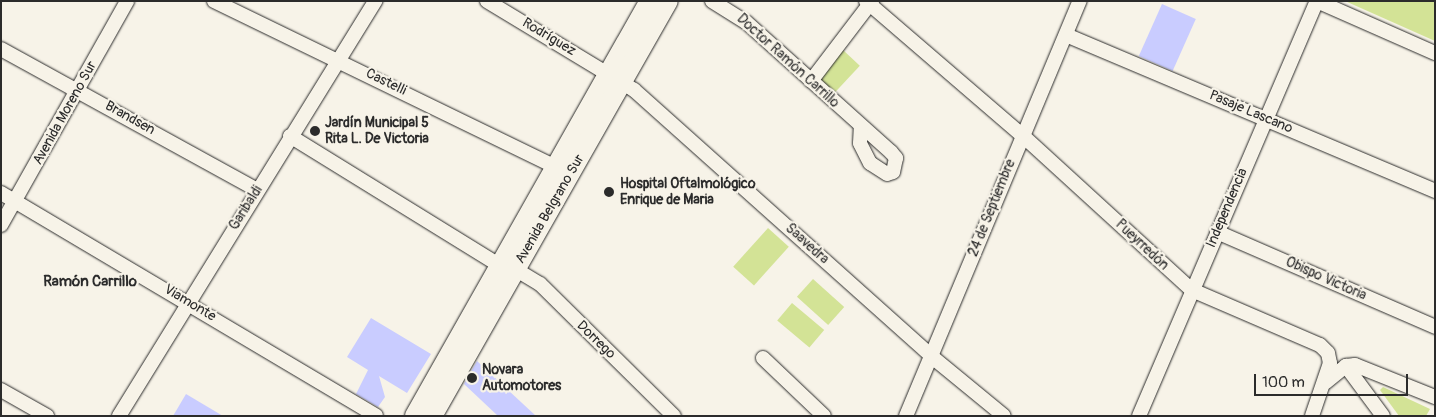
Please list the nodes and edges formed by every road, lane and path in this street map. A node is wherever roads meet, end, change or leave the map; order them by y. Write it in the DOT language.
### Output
graph roads {
  1 [pos="127,1"];
  2 [pos="214,1"];
  3 [pos="374,1"];
  4 [pos="487,1"];
  5 [pos="650,1"];
  6 [pos="668,1"];
  7 [pos="712,1"];
  8 [pos="1080,1"];
  9 [pos="1317,1"];
  10 [pos="870,2"];
  11 [pos="1066,35"];
  12 [pos="1,49"];
  13 [pos="1435,53"];
  14 [pos="340,60"];
  15 [pos="616,77"];
  16 [pos="811,81"];
  17 [pos="78,89"];
  18 [pos="1266,118"];
  19 [pos="860,126"];
  20 [pos="1022,135"];
  21 [pos="290,136"];
  22 [pos="556,167"];
  23 [pos="257,190"];
  24 [pos="1435,191"];
  25 [pos="1,193"];
  26 [pos="15,202"];
  27 [pos="1,225"];
  28 [pos="1217,232"];
  29 [pos="507,267"];
  30 [pos="1192,290"];
  31 [pos="188,301"];
  32 [pos="1435,327"];
  33 [pos="931,356"];
  34 [pos="763,358"];
  35 [pos="1346,366"];
  36 [pos="1326,382"];
  37 [pos="1,390"];
  38 [pos="1435,397"];
  39 [pos="48,416"];
  40 [pos="119,416"];
  41 [pos="376,416"];
  42 [pos="415,416"];
  43 [pos="432,416"];
  44 [pos="674,416"];
  45 [pos="824,416"];
  46 [pos="906,416"];
  47 [pos="1004,416"];
  48 [pos="1138,416"];
  49 [pos="1312,416"];
  50 [pos="1383,416"];
  1 -- 17 [label="street, Avenida Moreno Sur"];
  2 -- 14 [label="street, Castelli"];
  3 -- 14 [label="street, Garibaldi"];
  4 -- 15 [label="street, Rodríguez"];
  5 -- 15 [label="highway, Avenida Belgrano Sur"];
  6 -- 15 [label="highway, Avenida Belgrano Sur"];
  7 -- 16 [label="street, Doctor Ramón Carrillo"];
  8 -- 11 [label="street, 24 de Septiembre"];
  9 -- 13 [label="street"];
  9 -- 18 [label="street, Independencia"];
  10 -- 16 [label="street"];
  10 -- 20 [label="street, Pueyrredón"];
  11 -- 18 [label="street, Pasaje Lascano"];
  11 -- 20 [label="street, 24 de Septiembre"];
  12 -- 17 [label="street, Brandsen"];
  14 -- 21 [label="street, Garibaldi"];
  14 -- 22 [label="street, Castelli"];
  15 -- 22 [label="highway, Avenida Belgrano Sur"];
  15 -- 29 [label="highway, Avenida Belgrano Sur"];
  15 -- 33 [label="street, Saavedra"];
  16 -- 19 [label="street, Doctor Ramón Carrillo"];
  17 -- 23 [label="street, Brandsen"];
  17 -- 26 [label="street, Avenida Moreno Sur"];
  18 -- 24 [label="street, Pasaje Lascano"];
  18 -- 28 [label="street, Independencia"];
  20 -- 30 [label="street, Pueyrredón"];
  20 -- 33 [label="street, 24 de Septiembre"];
  21 -- 23 [label="street, Garibaldi"];
  21 -- 29 [label="street"];
  22 -- 29 [label="highway, Avenida Belgrano Sur"];
  23 -- 31 [label="street, Garibaldi"];
  25 -- 26 [label="street, Viamonte"];
  26 -- 27 [label="street, Avenida Moreno Sur"];
  26 -- 31 [label="street, Viamonte"];
  28 -- 30 [label="street, Independencia"];
  28 -- 32 [label="street, Obispo Victoria"];
  29 -- 42 [label="highway, Avenida Belgrano Sur"];
  29 -- 43 [label="highway, Avenida Belgrano Sur"];
  29 -- 44 [label="street, Dorrego"];
  30 -- 36 [label="street, Pueyrredón"];
  30 -- 48 [label="street, Independencia"];
  31 -- 40 [label="street, Garibaldi"];
  31 -- 41 [label="street, Viamonte"];
  33 -- 46 [label="street, 24 de Septiembre"];
  33 -- 47 [label="street, Saavedra"];
  34 -- 45 [label="street"];
  35 -- 36 [label="street"];
  35 -- 38 [label="street"];
  35 -- 50 [label="street"];
  36 -- 49 [label="street"];
  37 -- 39 [label="street"];
}
